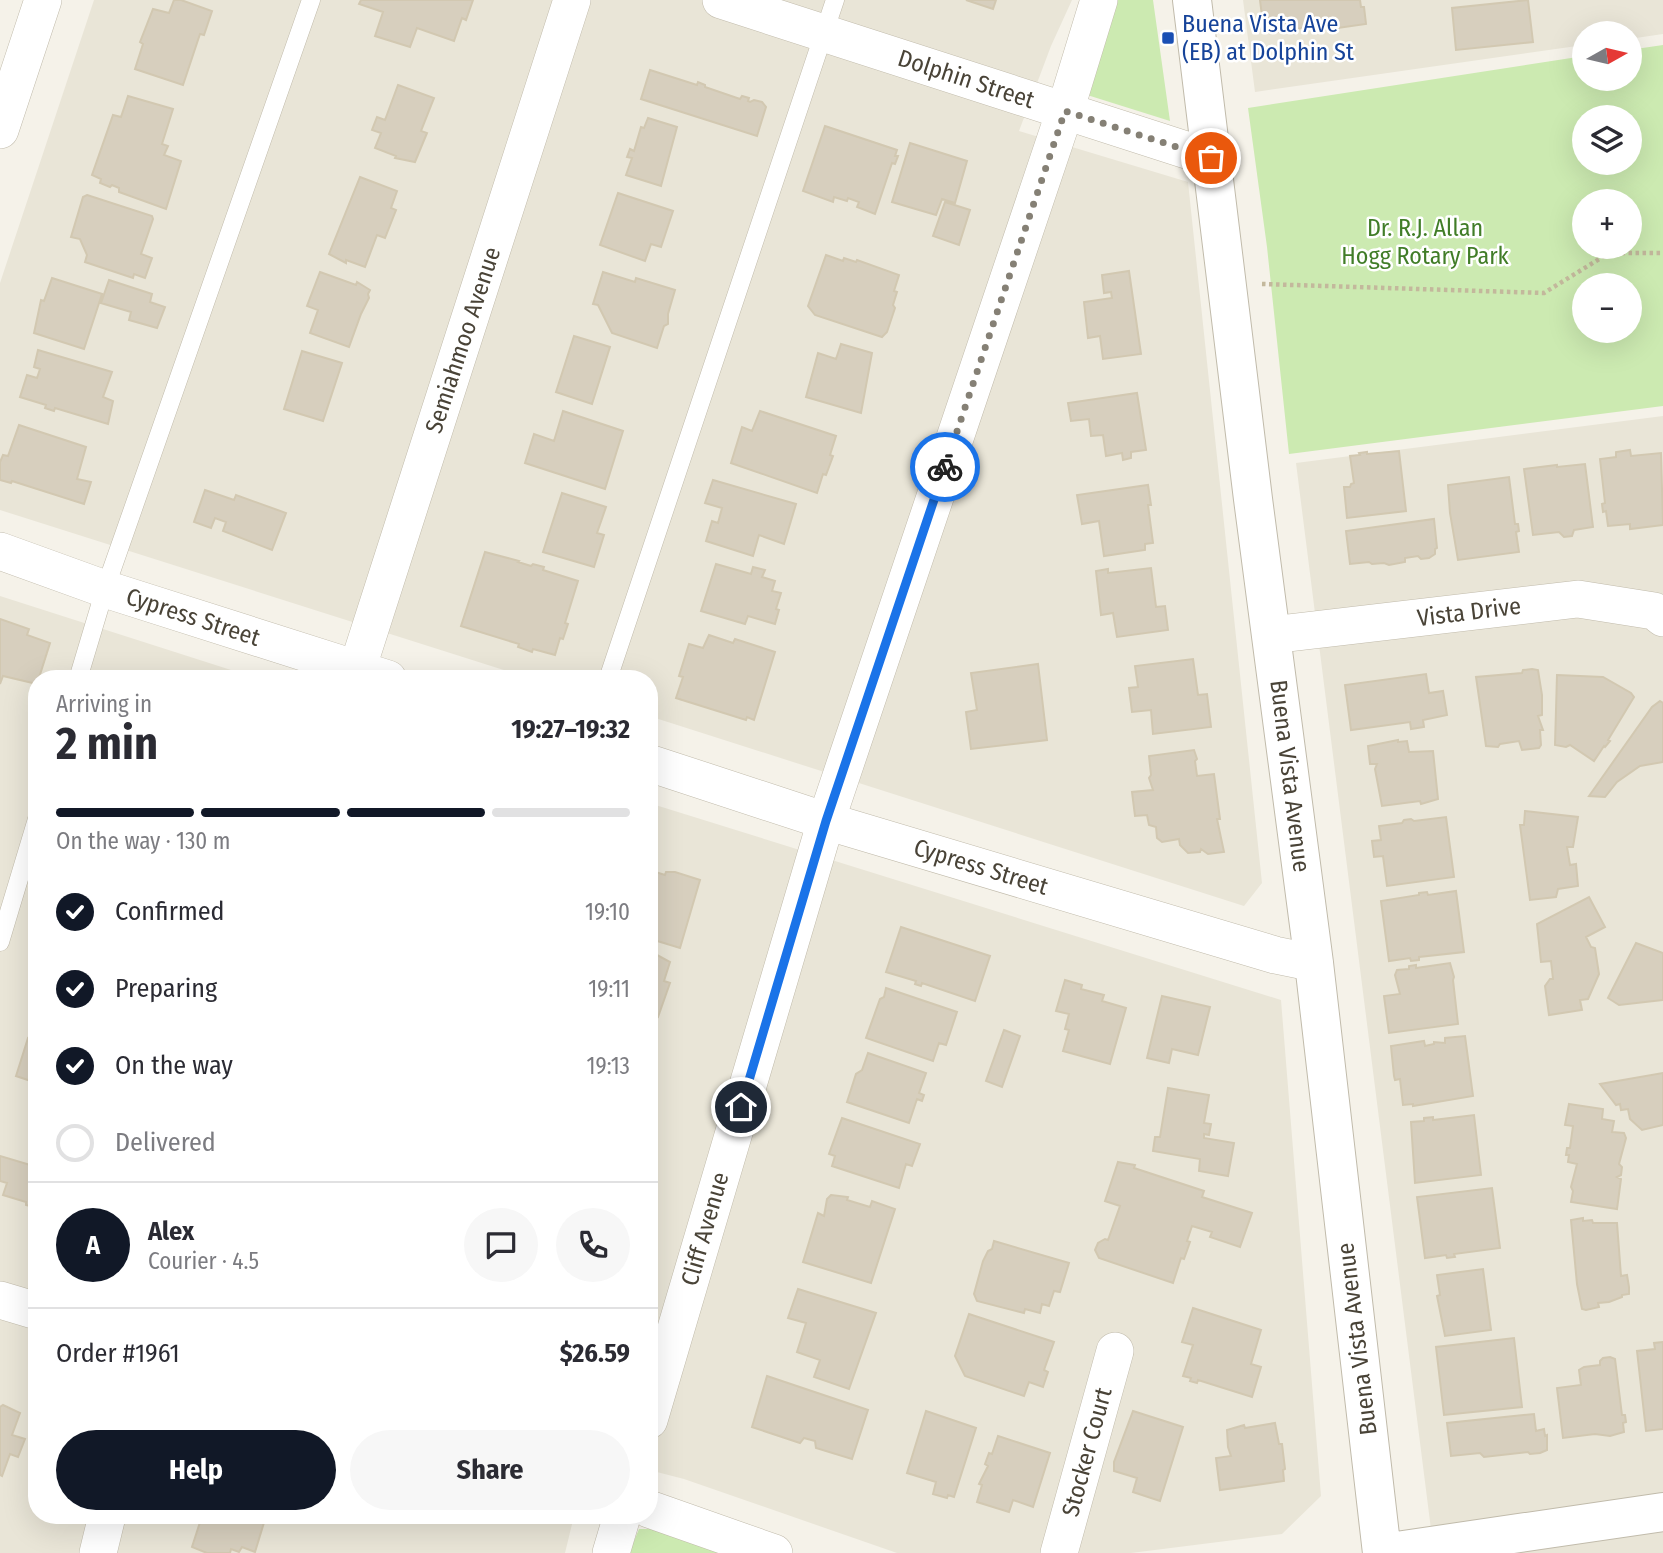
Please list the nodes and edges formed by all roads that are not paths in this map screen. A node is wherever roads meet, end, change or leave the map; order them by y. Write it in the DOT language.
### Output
graph roads {
  1 [pos="43,0"];
  2 [pos="311,0"];
  3 [pos="572,0"];
  4 [pos="720,0"];
  5 [pos="1099,0"];
  6 [pos="1192,0"];
  7 [pos="830,17"];
  8 [pos="1065,111"];
  9 [pos="0,130"];
  10 [pos="1211,158"];
  11 [pos="0,551"];
  12 [pos="106,589"];
  13 [pos="1663,618"];
  14 [pos="1272,635"];
  15 [pos="81,670"];
  16 [pos="348,670"];
  17 [pos="368,670"];
  18 [pos="611,670"];
  19 [pos="658,766"];
  20 [pos="826,821"];
  21 [pos="28,849"];
  22 [pos="0,942"];
  23 [pos="1314,963"];
  24 [pos="0,1300"];
  25 [pos="28,1308"];
  26 [pos="1115,1350"];
  27 [pos="658,1390"];
  28 [pos="1663,1512"];
  29 [pos="658,1513"];
  30 [pos="105,1524"];
  31 [pos="620,1524"];
  32 [pos="98,1553"];
  33 [pos="611,1553"];
  34 [pos="774,1553"];
  35 [pos="1059,1553"];
  36 [pos="1383,1553"];
  1 -- 9 [label="street"];
  2 -- 12 [label="lane"];
  3 -- 17 [label="street, Semiahmoo Avenue"];
  4 -- 7 [label="street, Dolphin Street"];
  5 -- 8 [label="street, Cliff Avenue"];
  6 -- 10 [label="street, Buena Vista Avenue"];
  7 -- 8 [label="street, Dolphin Street"];
  7 -- 18 [label="lane"];
  8 -- 10 [label="street, Dolphin Street"];
  8 -- 20 [label="street, Cliff Avenue"];
  10 -- 14 [label="street, Buena Vista Avenue"];
  11 -- 12 [label="street, Cypress Street"];
  12 -- 15 [label="lane"];
  12 -- 16 [label="street, Cypress Street"];
  13 -- 14 [label="street, Vista Drive"];
  14 -- 23 [label="street, Buena Vista Avenue"];
  19 -- 20 [label="street, Cypress Street"];
  20 -- 23 [label="street, Cypress Street"];
  20 -- 27 [label="street, Cliff Avenue"];
  21 -- 22 [label="lane"];
  23 -- 36 [label="street, Buena Vista Avenue"];
  24 -- 25 [label="street"];
  26 -- 35 [label="street, Stocker Court"];
  28 -- 36 [label="street"];
  29 -- 34 [label="street"];
  30 -- 32 [label="street"];
  31 -- 33 [label="street"];
}
